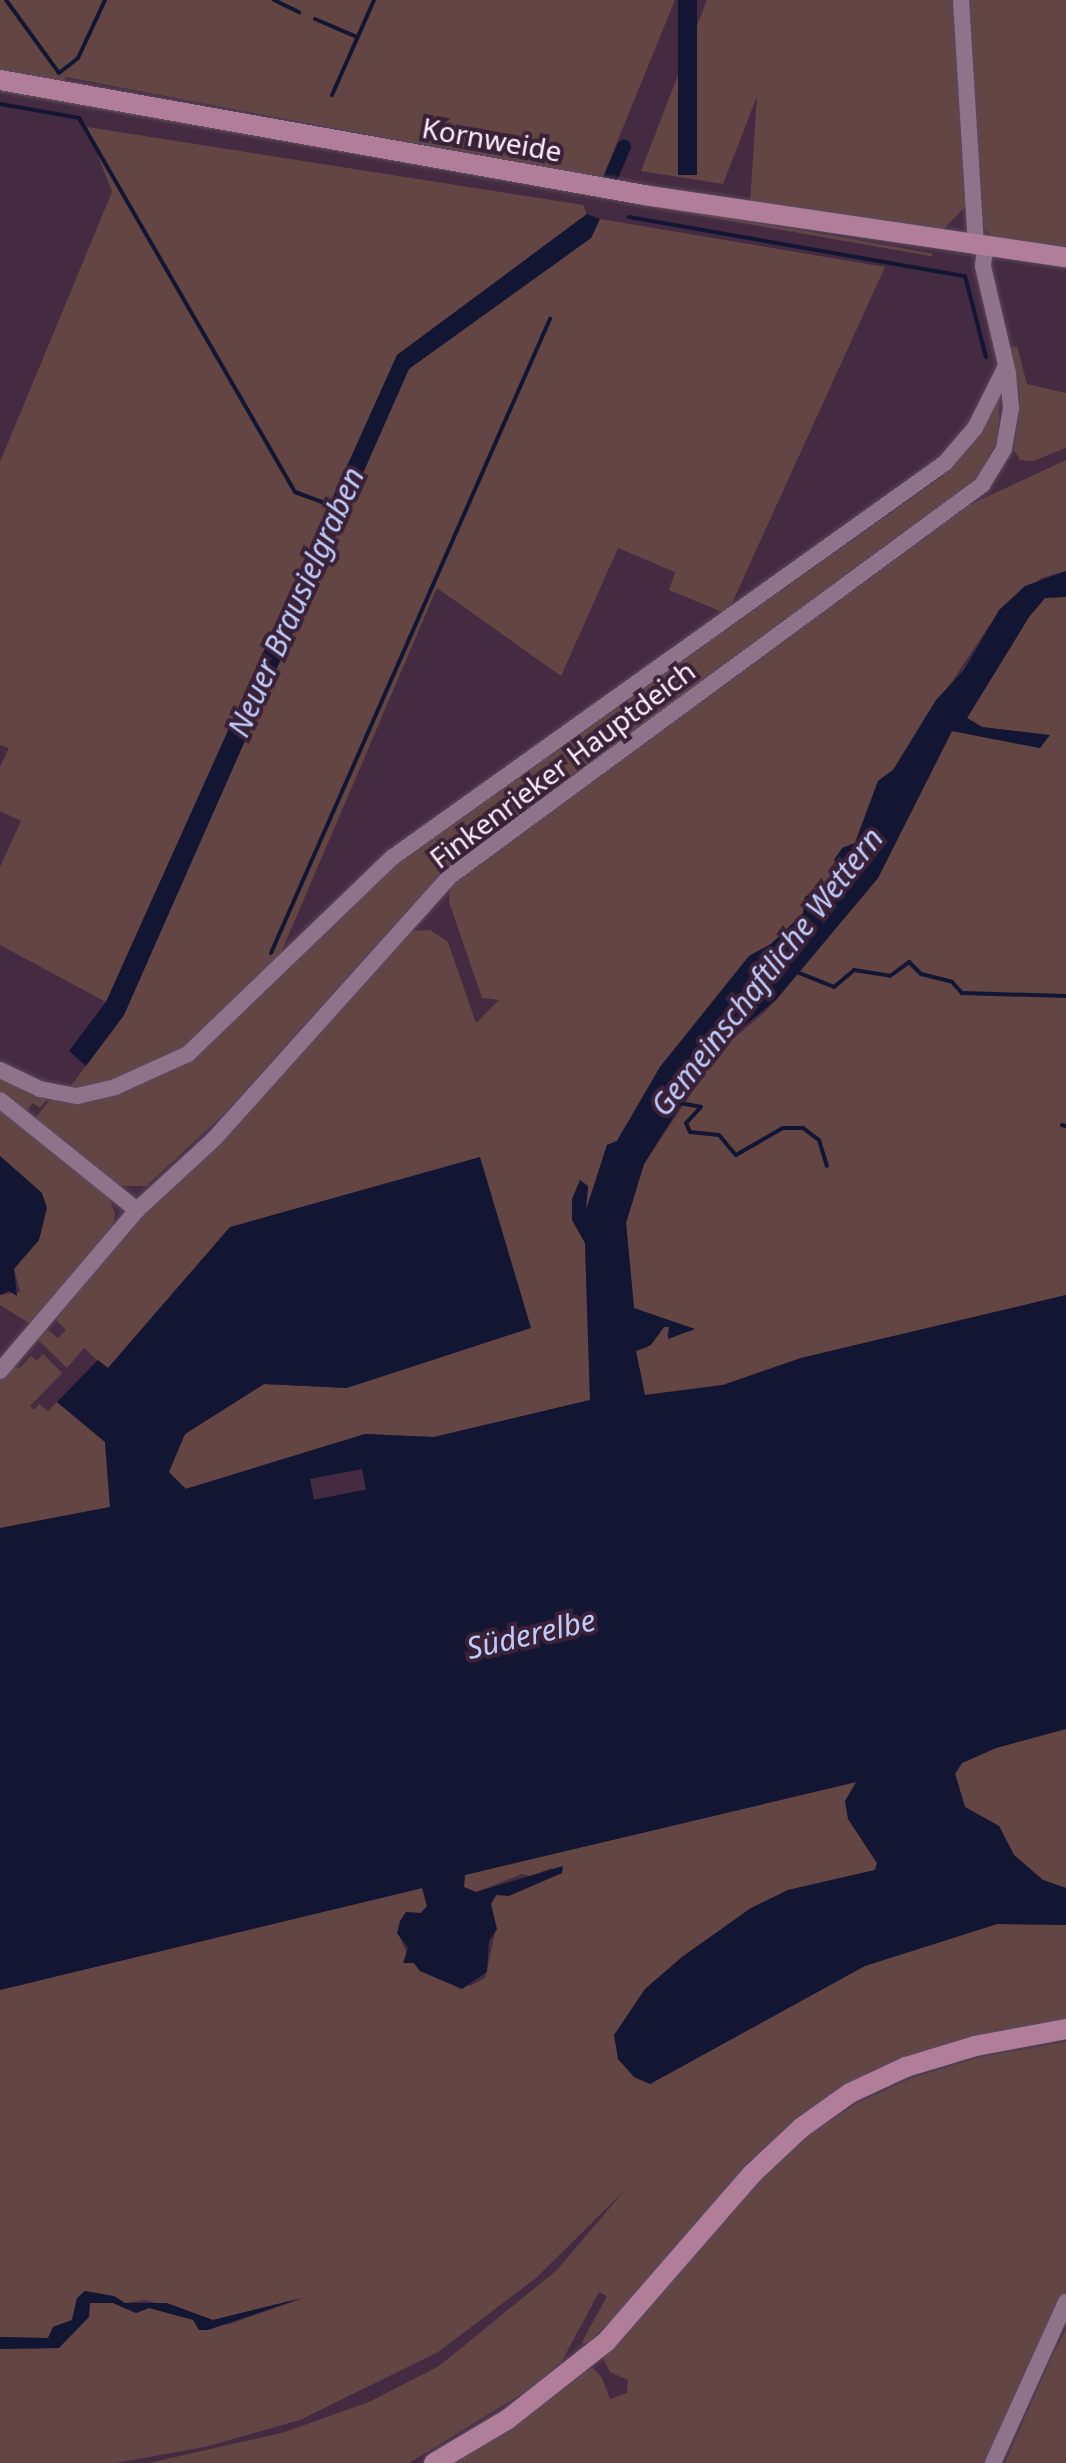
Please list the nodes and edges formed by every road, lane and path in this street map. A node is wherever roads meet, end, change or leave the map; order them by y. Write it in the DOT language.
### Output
graph roads {
  1 [pos="961,0"];
  2 [pos="0,80"];
  3 [pos="981,248"];
  4 [pos="1066,257"];
  5 [pos="1006,366"];
  6 [pos="0,1070"];
  7 [pos="0,1100"];
  8 [pos="137,1210"];
  9 [pos="1,1369"];
  10 [pos="1066,2029"];
  11 [pos="1066,2302"];
  12 [pos="434,2463"];
  13 [pos="993,2463"];
  1 -- 3 [label="street, Finkenrieker Hauptdeich"];
  2 -- 3 [label="main road, Kornweide"];
  3 -- 4 [label="main road, Kornweide"];
  3 -- 5 [label="street, Finkenrieker Hauptdeich"];
  5 -- 6 [label="street, Finkenrieker Hauptdeich"];
  5 -- 8 [label="street, Finkenrieker Hauptdeich"];
  7 -- 8 [label="street"];
  8 -- 9 [label="street, Finkenrieker Hauptdeich"];
  10 -- 12 [label="main road"];
  11 -- 13 [label="street"];
}
